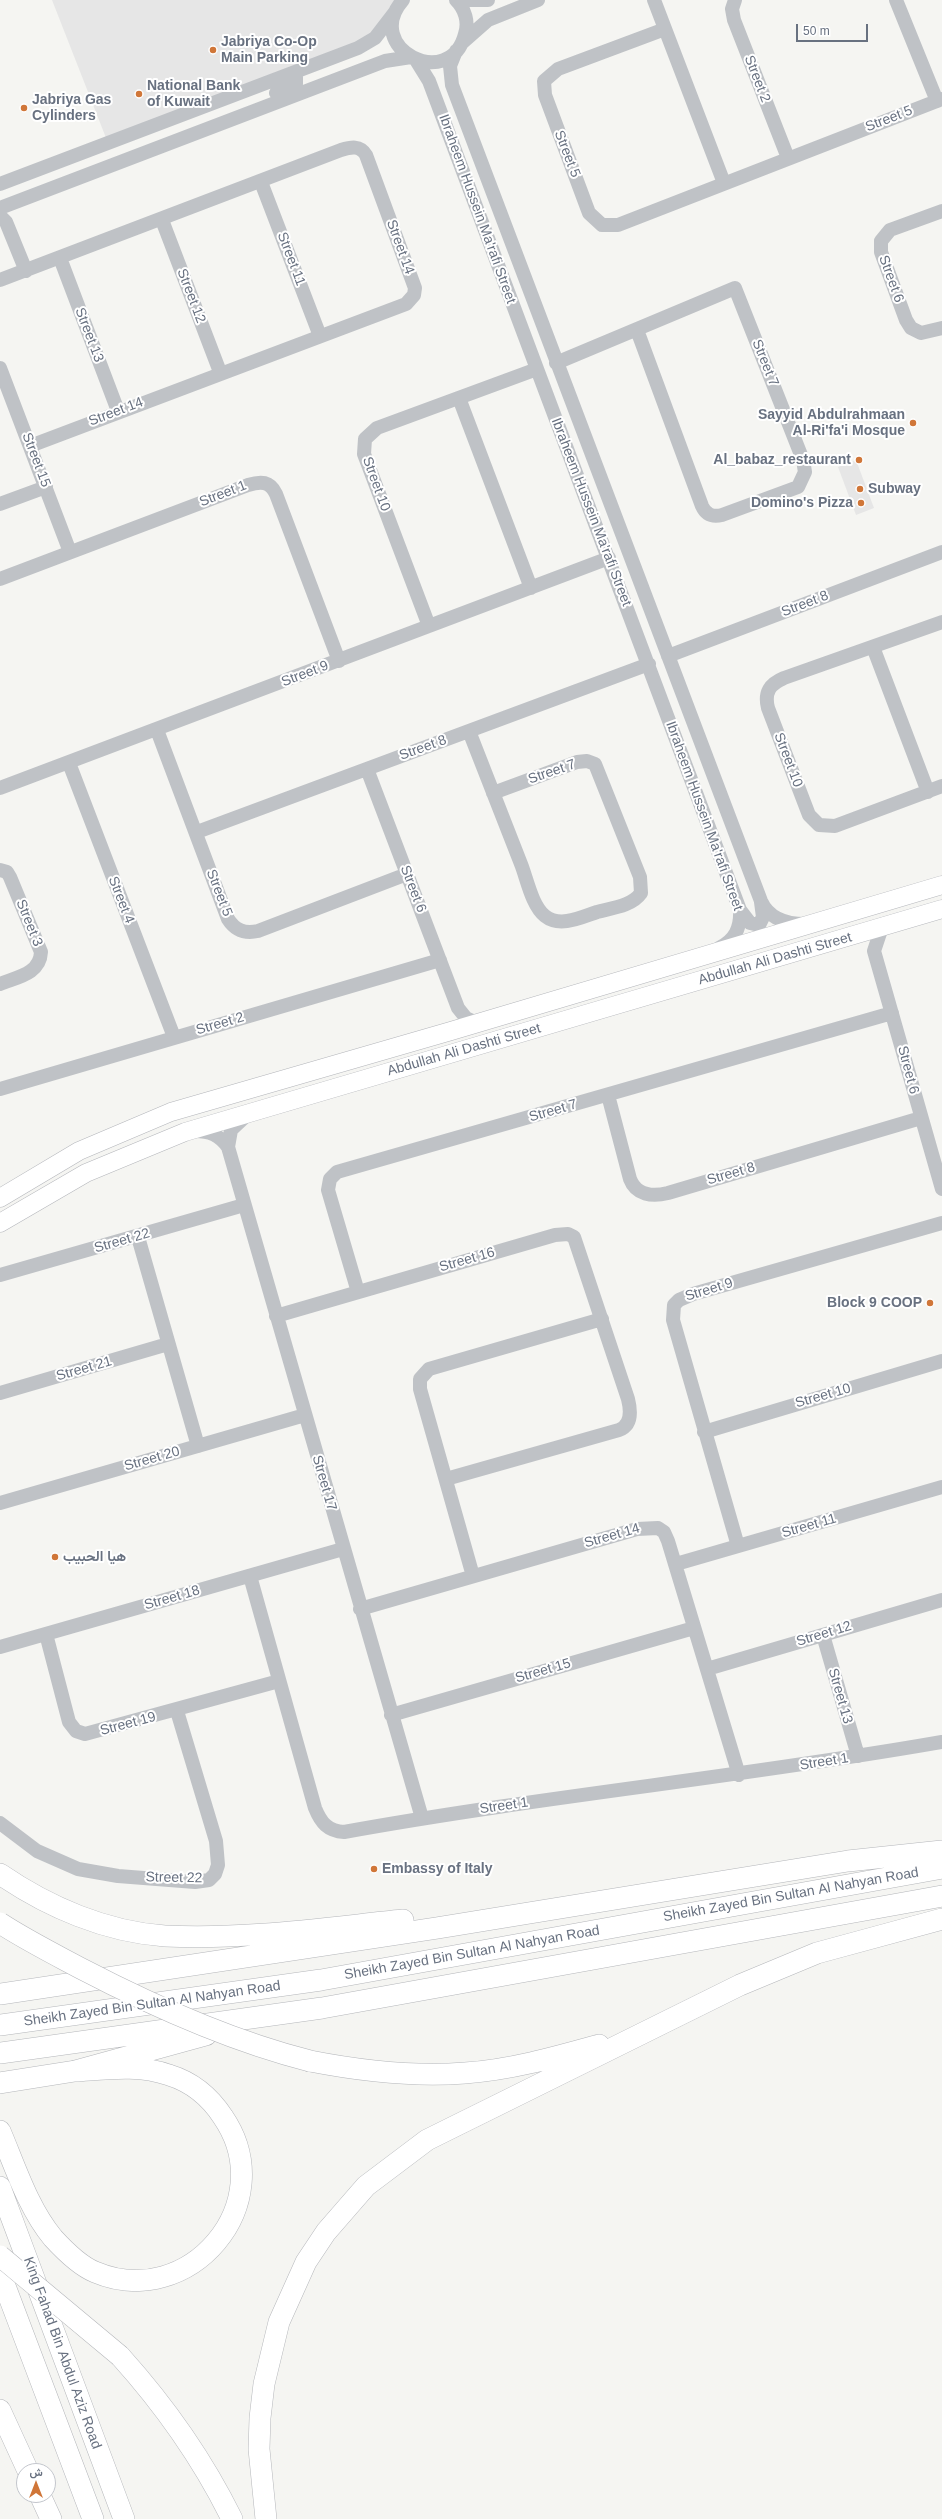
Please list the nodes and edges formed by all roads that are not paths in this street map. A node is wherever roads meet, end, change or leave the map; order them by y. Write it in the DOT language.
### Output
graph roads {
  1 [pos="456,0"];
  2 [pos="461,0"];
  3 [pos="488,0"];
  4 [pos="538,0"];
  5 [pos="654,0"];
  6 [pos="735,0"];
  7 [pos="896,0"];
  8 [pos="398,5"];
  9 [pos="666,29"];
  10 [pos="459,47"];
  11 [pos="414,58"];
  12 [pos="290,74"];
  13 [pos="939,100"];
  14 [pos="235,119"];
  15 [pos="788,158"];
  16 [pos="261,182"];
  17 [pos="467,183"];
  18 [pos="724,183"];
  19 [pos="0,184"];
  20 [pos="6,205"];
  21 [pos="942,211"];
  22 [pos="3,219"];
  23 [pos="502,219"];
  24 [pos="162,220"];
  25 [pos="60,258"];
  26 [pos="26,270"];
  27 [pos="0,280"];
  28 [pos="942,328"];
  29 [pos="637,330"];
  30 [pos="320,336"];
  31 [pos="556,363"];
  32 [pos="0,368"];
  33 [pos="537,369"];
  34 [pos="220,372"];
  35 [pos="3,384"];
  36 [pos="460,398"];
  37 [pos="118,411"];
  38 [pos="30,446"];
  39 [pos="46,487"];
  40 [pos="0,504"];
  41 [pos="70,552"];
  42 [pos="942,552"];
  43 [pos="609,558"];
  44 [pos="0,579"];
  45 [pos="531,588"];
  46 [pos="942,622"];
  47 [pos="429,626"];
  48 [pos="873,647"];
  49 [pos="668,656"];
  50 [pos="339,661"];
  51 [pos="649,664"];
  52 [pos="157,730"];
  53 [pos="469,731"];
  54 [pos="68,763"];
  55 [pos="367,769"];
  56 [pos="942,786"];
  57 [pos="0,788"];
  58 [pos="928,792"];
  59 [pos="493,793"];
  60 [pos="197,832"];
  61 [pos="0,870"];
  62 [pos="407,874"];
  63 [pos="942,885"];
  64 [pos="942,900"];
  65 [pos="761,901"];
  66 [pos="942,909"];
  67 [pos="740,910"];
  68 [pos="814,924"];
  69 [pos="882,927"];
  70 [pos="854,936"];
  71 [pos="874,951"];
  72 [pos="706,955"];
  73 [pos="440,960"];
  74 [pos="0,984"];
  75 [pos="458,1008"];
  76 [pos="892,1013"];
  77 [pos="476,1024"];
  78 [pos="451,1031"];
  79 [pos="174,1037"];
  80 [pos="0,1089"];
  81 [pos="608,1095"];
  82 [pos="253,1111"];
  83 [pos="153,1118"];
  84 [pos="921,1118"];
  85 [pos="185,1132"];
  86 [pos="228,1147"];
  87 [pos="86,1173"];
  88 [pos="942,1189"];
  89 [pos="0,1198"];
  90 [pos="244,1205"];
  91 [pos="0,1223"];
  92 [pos="942,1223"];
  93 [pos="138,1237"];
  94 [pos="0,1275"];
  95 [pos="358,1292"];
  96 [pos="276,1316"];
  97 [pos="602,1319"];
  98 [pos="168,1344"];
  99 [pos="942,1361"];
  100 [pos="0,1393"];
  101 [pos="305,1415"];
  102 [pos="704,1432"];
  103 [pos="198,1446"];
  104 [pos="446,1479"];
  105 [pos="942,1487"];
  106 [pos="0,1504"];
  107 [pos="738,1546"];
  108 [pos="343,1549"];
  109 [pos="676,1564"];
  110 [pos="250,1576"];
  111 [pos="473,1576"];
  112 [pos="942,1600"];
  113 [pos="360,1609"];
  114 [pos="694,1628"];
  115 [pos="46,1634"];
  116 [pos="823,1635"];
  117 [pos="0,1647"];
  118 [pos="707,1669"];
  119 [pos="279,1681"];
  120 [pos="177,1711"];
  121 [pos="391,1715"];
  122 [pos="942,1742"];
  123 [pos="858,1756"];
  124 [pos="739,1775"];
  125 [pos="422,1818"];
  126 [pos="0,1823"];
  127 [pos="942,1844"];
  128 [pos="942,1851"];
  129 [pos="848,1861"];
  130 [pos="942,1868"];
  131 [pos="0,1874"];
  132 [pos="942,1896"];
  133 [pos="570,1907"];
  134 [pos="942,1919"];
  135 [pos="0,1923"];
  136 [pos="0,1994"];
  137 [pos="322,2008"];
  138 [pos="681,2014"];
  139 [pos="0,2025"];
  140 [pos="5,2053"];
  141 [pos="75,2071"];
  142 [pos="10,2082"];
  143 [pos="0,2131"];
  144 [pos="0,2187"];
  145 [pos="0,2256"];
  146 [pos="0,2273"];
  147 [pos="0,2410"];
  148 [pos="24,2463"];
  149 [pos="44,2503"];
  150 [pos="51,2519"];
  151 [pos="93,2519"];
  152 [pos="124,2519"];
  153 [pos="232,2519"];
  154 [pos="266,2519"];
  1 -- 10 [label="street, Ibraheem Hussein Ma'rafi Street"];
  2 -- 3 [label="street"];
  4 -- 10 [label="street"];
  5 -- 9 [label="street"];
  6 -- 15 [label="street, Street 2"];
  7 -- 13 [label="street"];
  8 -- 11 [label="street, Ibraheem Hussein Ma'rafi Street"];
  8 -- 12 [label="street"];
  9 -- 18 [label="street"];
  9 -- 18 [label="street, Street 5"];
  10 -- 11 [label="street"];
  10 -- 23 [label="street, Ibraheem Hussein Ma'rafi Street"];
  11 -- 14 [label="street"];
  11 -- 17 [label="street, Ibraheem Hussein Ma'rafi Street"];
  12 -- 14 [label="street"];
  12 -- 19 [label="street"];
  13 -- 15 [label="street, Street 5"];
  14 -- 20 [label="street"];
  15 -- 18 [label="street, Street 5"];
  16 -- 24 [label="street, Street 14"];
  16 -- 30 [label="street, Street 11"];
  16 -- 30 [label="street, Street 14"];
  17 -- 23 [label="street"];
  17 -- 33 [label="street, Ibraheem Hussein Ma'rafi Street"];
  20 -- 22 [label="street"];
  21 -- 28 [label="street, Street 6"];
  22 -- 26 [label="street"];
  23 -- 31 [label="street, Ibraheem Hussein Ma'rafi Street"];
  24 -- 25 [label="street, Street 14"];
  24 -- 34 [label="street, Street 12"];
  25 -- 26 [label="street, Street 14"];
  25 -- 37 [label="street, Street 13"];
  26 -- 27 [label="street, Street 14"];
  29 -- 29 [label="street, Street 7"];
  29 -- 31 [label="street, Street 7"];
  30 -- 34 [label="street, Street 14"];
  31 -- 49 [label="street, Ibraheem Hussein Ma'rafi Street"];
  32 -- 35 [label="street, Street 15"];
  33 -- 36 [label="street, Street 10"];
  33 -- 43 [label="street, Ibraheem Hussein Ma'rafi Street"];
  34 -- 37 [label="street, Street 14"];
  35 -- 38 [label="street, Street 15"];
  36 -- 45 [label="street"];
  36 -- 47 [label="street, Street 10"];
  37 -- 38 [label="street, Street 14"];
  38 -- 39 [label="street, Street 15"];
  39 -- 40 [label="street"];
  39 -- 41 [label="street, Street 15"];
  41 -- 44 [label="street, Street 1"];
  41 -- 50 [label="street, Street 1"];
  42 -- 49 [label="street, Street 8"];
  43 -- 45 [label="street, Street 9"];
  43 -- 51 [label="street, Ibraheem Hussein Ma'rafi Street"];
  45 -- 47 [label="street, Street 9"];
  46 -- 48 [label="street, Street 10"];
  47 -- 50 [label="street, Street 9"];
  48 -- 58 [label="street"];
  48 -- 58 [label="street, Street 10"];
  49 -- 65 [label="street, Ibraheem Hussein Ma'rafi Street"];
  50 -- 52 [label="street, Street 9"];
  51 -- 53 [label="street, Street 8"];
  51 -- 67 [label="street, Ibraheem Hussein Ma'rafi Street"];
  52 -- 54 [label="street, Street 9"];
  52 -- 60 [label="street, Street 5"];
  53 -- 55 [label="street, Street 8"];
  53 -- 59 [label="street, Street 7"];
  54 -- 57 [label="street, Street 9"];
  54 -- 79 [label="street, Street 4"];
  55 -- 60 [label="street, Street 8"];
  55 -- 62 [label="street, Street 6"];
  56 -- 58 [label="street, Street 10"];
  59 -- 59 [label="street, Street 7"];
  60 -- 62 [label="street, Street 5"];
  61 -- 74 [label="street, Street 3"];
  62 -- 73 [label="street, Street 6"];
  63 -- 68 [label="main road, Abdullah Ali Dashti Street"];
  64 -- 69 [label="main road"];
  65 -- 67 [label="street"];
  65 -- 68 [label="street, Ibraheem Hussein Ma'rafi Street"];
  66 -- 69 [label="main road, Abdullah Ali Dashti Street"];
  67 -- 72 [label="street, Ibraheem Hussein Ma'rafi Street"];
  68 -- 72 [label="main road, Abdullah Ali Dashti Street"];
  69 -- 70 [label="main road, Abdullah Ali Dashti Street"];
  69 -- 71 [label="street"];
  70 -- 71 [label="street"];
  70 -- 82 [label="main road, Abdullah Ali Dashti Street"];
  71 -- 76 [label="street, Street 6"];
  72 -- 77 [label="main road, Abdullah Ali Dashti Street"];
  73 -- 75 [label="street, Street 6"];
  73 -- 79 [label="street, Street 2"];
  75 -- 77 [label="street, Street 6"];
  75 -- 78 [label="street"];
  76 -- 81 [label="street, Street 7"];
  76 -- 84 [label="street, Street 6"];
  77 -- 78 [label="main road, Abdullah Ali Dashti Street"];
  78 -- 83 [label="main road, Abdullah Ali Dashti Street"];
  79 -- 80 [label="street, Street 2"];
  81 -- 84 [label="street, Street 8"];
  81 -- 95 [label="street, Street 7"];
  82 -- 85 [label="main road, Abdullah Ali Dashti Street"];
  82 -- 86 [label="street, Street 17"];
  83 -- 87 [label="main road"];
  83 -- 89 [label="main road, Abdullah Ali Dashti Street"];
  84 -- 88 [label="street, Street 6"];
  85 -- 86 [label="street"];
  85 -- 87 [label="main road, Abdullah Ali Dashti Street"];
  86 -- 90 [label="street, Street 17"];
  87 -- 91 [label="main road, Abdullah Ali Dashti Street"];
  90 -- 93 [label="street, Street 22"];
  90 -- 96 [label="street, Street 17"];
  92 -- 102 [label="street, Street 9"];
  93 -- 94 [label="street, Street 22"];
  93 -- 98 [label="street"];
  95 -- 96 [label="street, Street 16"];
  95 -- 97 [label="street, Street 16"];
  96 -- 101 [label="street, Street 17"];
  97 -- 104 [label="street"];
  97 -- 104 [label="street, Street 16"];
  98 -- 100 [label="street, Street 21"];
  98 -- 103 [label="street"];
  99 -- 102 [label="street, Street 10"];
  101 -- 103 [label="street, Street 20"];
  101 -- 108 [label="street, Street 17"];
  102 -- 107 [label="street, Street 9"];
  103 -- 106 [label="street, Street 20"];
  104 -- 111 [label="street"];
  105 -- 107 [label="street, Street 11"];
  107 -- 109 [label="street, Street 11"];
  108 -- 110 [label="street, Street 18"];
  108 -- 113 [label="street, Street 17"];
  109 -- 111 [label="street, Street 14"];
  109 -- 114 [label="street, Street 14"];
  110 -- 115 [label="street, Street 18"];
  110 -- 119 [label="street, Street 1"];
  111 -- 113 [label="street, Street 14"];
  112 -- 116 [label="street, Street 12"];
  113 -- 121 [label="street, Street 17"];
  114 -- 118 [label="street, Street 14"];
  114 -- 121 [label="street, Street 15"];
  115 -- 117 [label="street, Street 18"];
  115 -- 120 [label="street, Street 19"];
  116 -- 118 [label="street, Street 12"];
  116 -- 123 [label="street, Street 13"];
  118 -- 124 [label="street, Street 14"];
  119 -- 120 [label="street, Street 19"];
  119 -- 125 [label="street, Street 1"];
  120 -- 126 [label="street, Street 22"];
  121 -- 125 [label="street, Street 17"];
  122 -- 123 [label="street, Street 1"];
  123 -- 124 [label="street, Street 1"];
  124 -- 125 [label="street, Street 1"];
  127 -- 129 [label="main road"];
  128 -- 129 [label="highway"];
  129 -- 133 [label="highway"];
  130 -- 139 [label="highway, Sheikh Zayed Bin Sultan Al Nahyan Road"];
  131 -- 133 [label="highway"];
  132 -- 137 [label="highway, Sheikh Zayed Bin Sultan Al Nahyan Road"];
  133 -- 136 [label="highway"];
  134 -- 138 [label="highway"];
  135 -- 138 [label="highway, bridge"];
  137 -- 140 [label="highway, Sheikh Zayed Bin Sultan Al Nahyan Road"];
  137 -- 141 [label="highway"];
  138 -- 154 [label="highway"];
  141 -- 142 [label="highway"];
  141 -- 143 [label="highway"];
  144 -- 152 [label="highway, King Fahad Bin Abdul Aziz Road"];
  145 -- 153 [label="highway, bridge"];
  146 -- 151 [label="highway, King Fahad Bin Abdul Aziz Road"];
  147 -- 148 [label="highway"];
  149 -- 150 [label="highway"];
}
